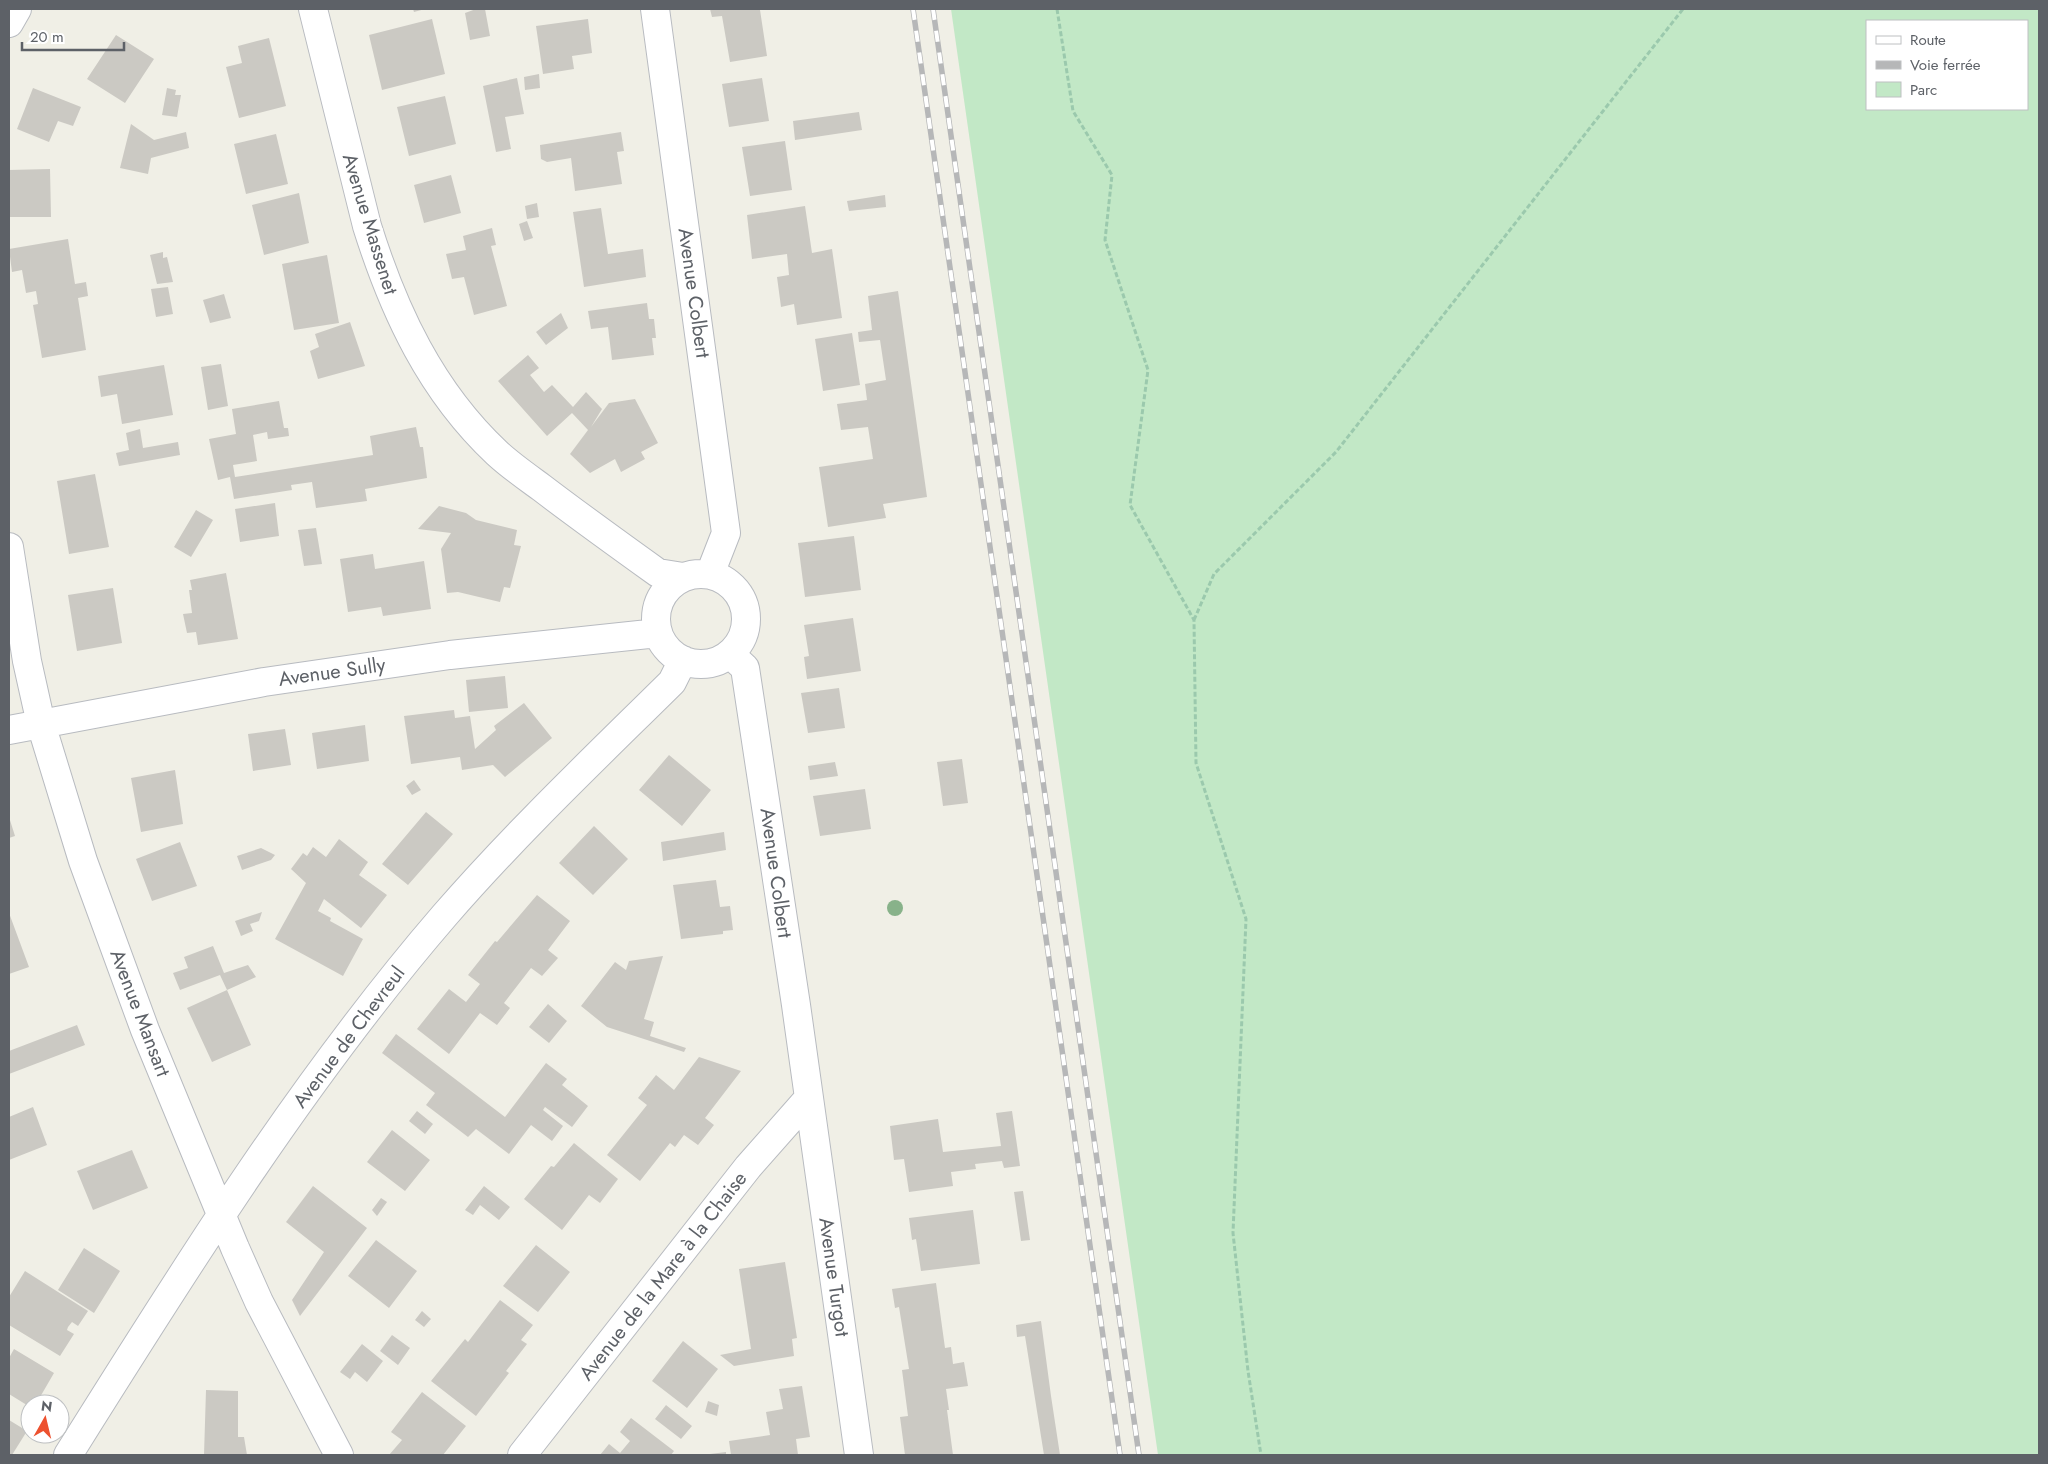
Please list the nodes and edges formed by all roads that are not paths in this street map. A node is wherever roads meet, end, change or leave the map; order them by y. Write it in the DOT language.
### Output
graph roads {
  1 [pos="17,9"];
  2 [pos="313,9"];
  3 [pos="655,9"];
  4 [pos="9,23"];
  5 [pos="9,547"];
  6 [pos="710,574"];
  7 [pos="683,577"];
  8 [pos="658,633"];
  9 [pos="730,654"];
  10 [pos="683,660"];
  11 [pos="41,724"];
  12 [pos="9,730"];
  13 [pos="808,1099"];
  14 [pos="223,1214"];
  15 [pos="68,1455"];
  16 [pos="339,1455"];
  17 [pos="522,1455"];
  18 [pos="859,1455"];
  1 -- 4 [label="street"];
  2 -- 7 [label="street, Avenue Massenet"];
  3 -- 6 [label="street, Avenue Colbert"];
  5 -- 11 [label="street, Avenue Mansart"];
  6 -- 7 [label="street"];
  6 -- 9 [label="street"];
  7 -- 8 [label="street"];
  8 -- 10 [label="street"];
  8 -- 11 [label="street, Avenue Sully"];
  9 -- 10 [label="street"];
  9 -- 13 [label="street, Avenue Colbert"];
  10 -- 14 [label="street, Avenue de Chevreul"];
  11 -- 12 [label="street, Avenue Sully"];
  11 -- 14 [label="street, Avenue Mansart"];
  13 -- 17 [label="street, Avenue de la Mare à la Chaise"];
  13 -- 18 [label="street, Avenue Turgot"];
  14 -- 15 [label="street, Avenue de Chevreul"];
  14 -- 16 [label="street, Avenue Mansart"];
}
